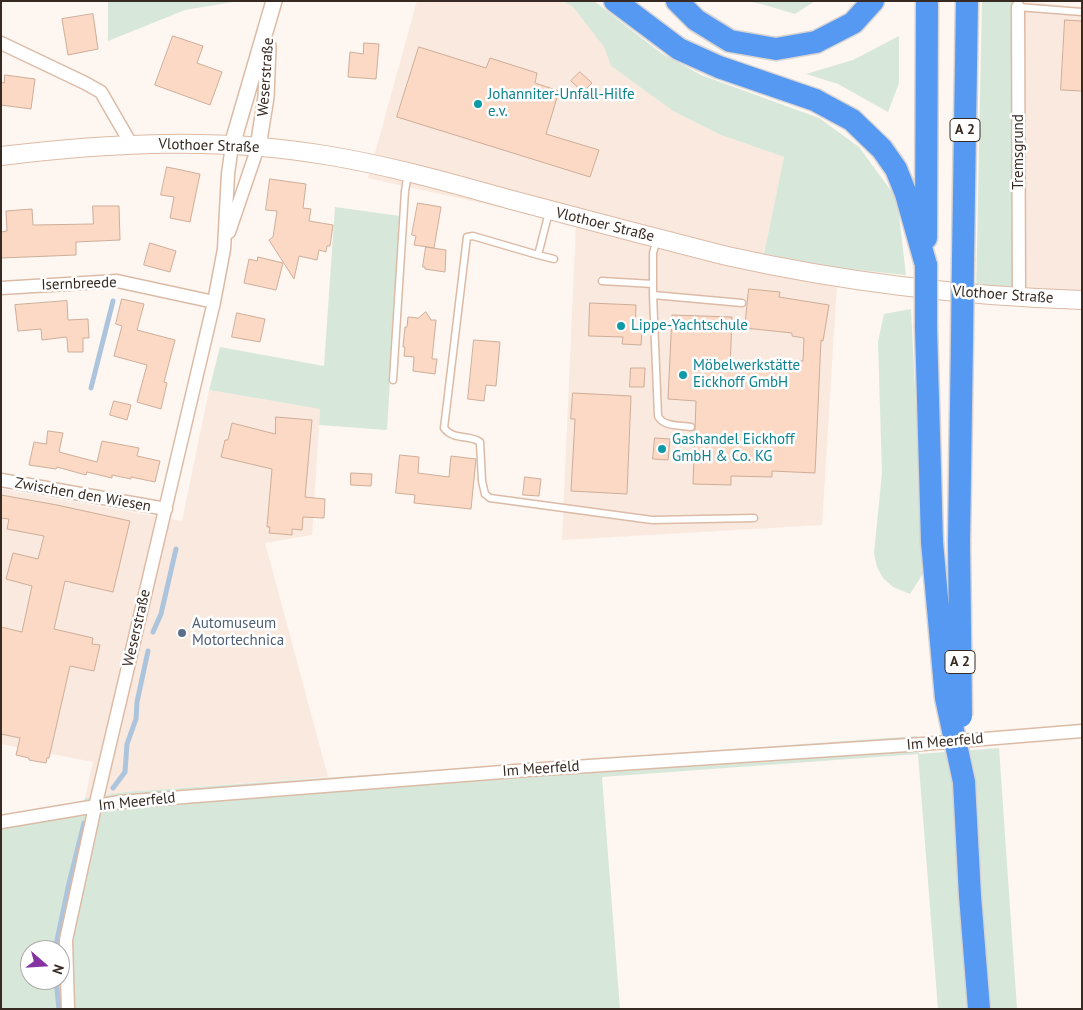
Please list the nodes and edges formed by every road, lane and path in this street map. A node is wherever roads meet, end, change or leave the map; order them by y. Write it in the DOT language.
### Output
graph roads {
  1 [pos="274,1"];
  2 [pos="615,1"];
  3 [pos="677,1"];
  4 [pos="873,1"];
  5 [pos="927,1"];
  6 [pos="967,1"];
  7 [pos="1019,4"];
  8 [pos="1082,12"];
  9 [pos="270,20"];
  10 [pos="1,43"];
  11 [pos="131,144"];
  12 [pos="232,145"];
  13 [pos="258,147"];
  14 [pos="1,156"];
  15 [pos="408,171"];
  16 [pos="550,210"];
  17 [pos="657,238"];
  18 [pos="224,249"];
  19 [pos="538,255"];
  20 [pos="554,260"];
  21 [pos="926,265"];
  22 [pos="602,281"];
  23 [pos="653,284"];
  24 [pos="1,288"];
  25 [pos="653,295"];
  26 [pos="1019,298"];
  27 [pos="1082,300"];
  28 [pos="214,302"];
  29 [pos="742,303"];
  30 [pos="393,380"];
  31 [pos="691,427"];
  32 [pos="1,480"];
  33 [pos="166,509"];
  34 [pos="754,518"];
  35 [pos="1082,731"];
  36 [pos="964,782"];
  37 [pos="95,807"];
  38 [pos="1,822"];
  39 [pos="68,1009"];
  40 [pos="979,1009"];
  1 -- 9 [label="street, Weserstraße"];
  2 -- 21 [label="highway"];
  3 -- 4 [label="highway"];
  5 -- 21 [label="highway"];
  6 -- 36 [label="highway, A 2, bridge"];
  7 -- 8 [label="lane"];
  7 -- 26 [label="street, Tremsgrund"];
  9 -- 12 [label="street, Weserstraße"];
  9 -- 13 [label="street, Weserstraße"];
  10 -- 11 [label="street"];
  11 -- 12 [label="main road, Vlothoer Straße"];
  11 -- 14 [label="main road, Vlothoer Straße"];
  12 -- 13 [label="main road, Vlothoer Straße"];
  12 -- 18 [label="street, Weserstraße"];
  13 -- 15 [label="main road, Vlothoer Straße"];
  13 -- 18 [label="street, Weserstraße"];
  15 -- 16 [label="main road, Vlothoer Straße"];
  15 -- 30 [label="lane"];
  16 -- 17 [label="main road, Vlothoer Straße"];
  16 -- 19 [label="lane"];
  17 -- 23 [label="lane"];
  17 -- 26 [label="main road, Vlothoer Straße"];
  18 -- 28 [label="street, Weserstraße"];
  19 -- 20 [label="lane"];
  19 -- 34 [label="lane"];
  21 -- 36 [label="highway, bridge"];
  22 -- 23 [label="lane"];
  23 -- 25 [label="lane"];
  24 -- 28 [label="street, Isernbreede"];
  25 -- 29 [label="lane"];
  25 -- 31 [label="lane"];
  26 -- 27 [label="main road, Vlothoer Straße"];
  28 -- 33 [label="street, Weserstraße"];
  32 -- 33 [label="street, Zwischen den Wiesen"];
  33 -- 37 [label="street, Weserstraße"];
  35 -- 37 [label="street, Im Meerfeld"];
  36 -- 40 [label="highway, A 2"];
  37 -- 38 [label="street, Im Meerfeld"];
  37 -- 39 [label="street, Weserstraße"];
}
